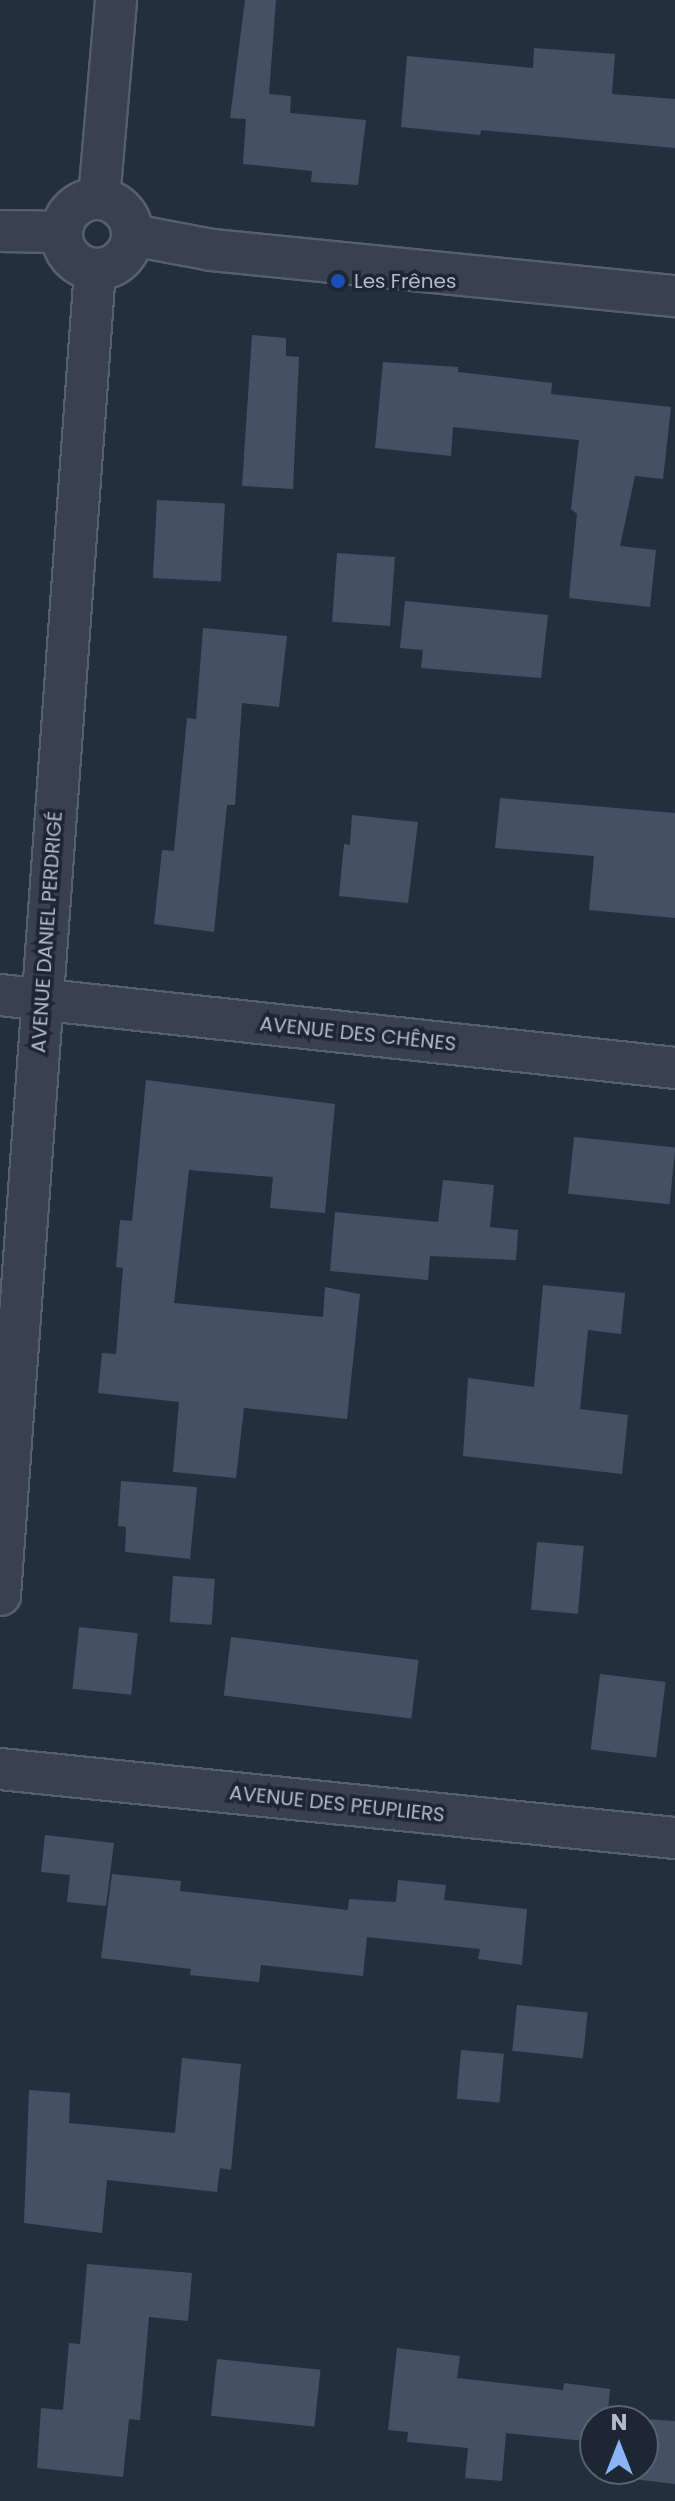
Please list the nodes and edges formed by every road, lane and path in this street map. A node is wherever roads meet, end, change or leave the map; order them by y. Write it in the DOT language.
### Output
graph roads {
  1 [pos="116,0"];
  2 [pos="99,199"];
  3 [pos="0,231"];
  4 [pos="62,232"];
  5 [pos="132,235"];
  6 [pos="95,269"];
  7 [pos="675,296"];
  8 [pos="0,995"];
  9 [pos="41,1000"];
  10 [pos="675,1068"];
  11 [pos="0,1595"];
  12 [pos="0,1769"];
  13 [pos="675,1838"];
  1 -- 2 [label="street"];
  2 -- 4 [label="street"];
  2 -- 5 [label="street"];
  3 -- 4 [label="street"];
  4 -- 6 [label="street"];
  5 -- 6 [label="street"];
  5 -- 7 [label="street"];
  6 -- 9 [label="street, AVENUE DANIEL PERDRIGÉ"];
  8 -- 9 [label="street, AVENUE DES CHÊNES"];
  9 -- 10 [label="street, AVENUE DES CHÊNES"];
  9 -- 11 [label="street, AVENUE DANIEL PERDRIGÉ"];
  12 -- 13 [label="street, AVENUE DES PEUPLIERS"];
}
